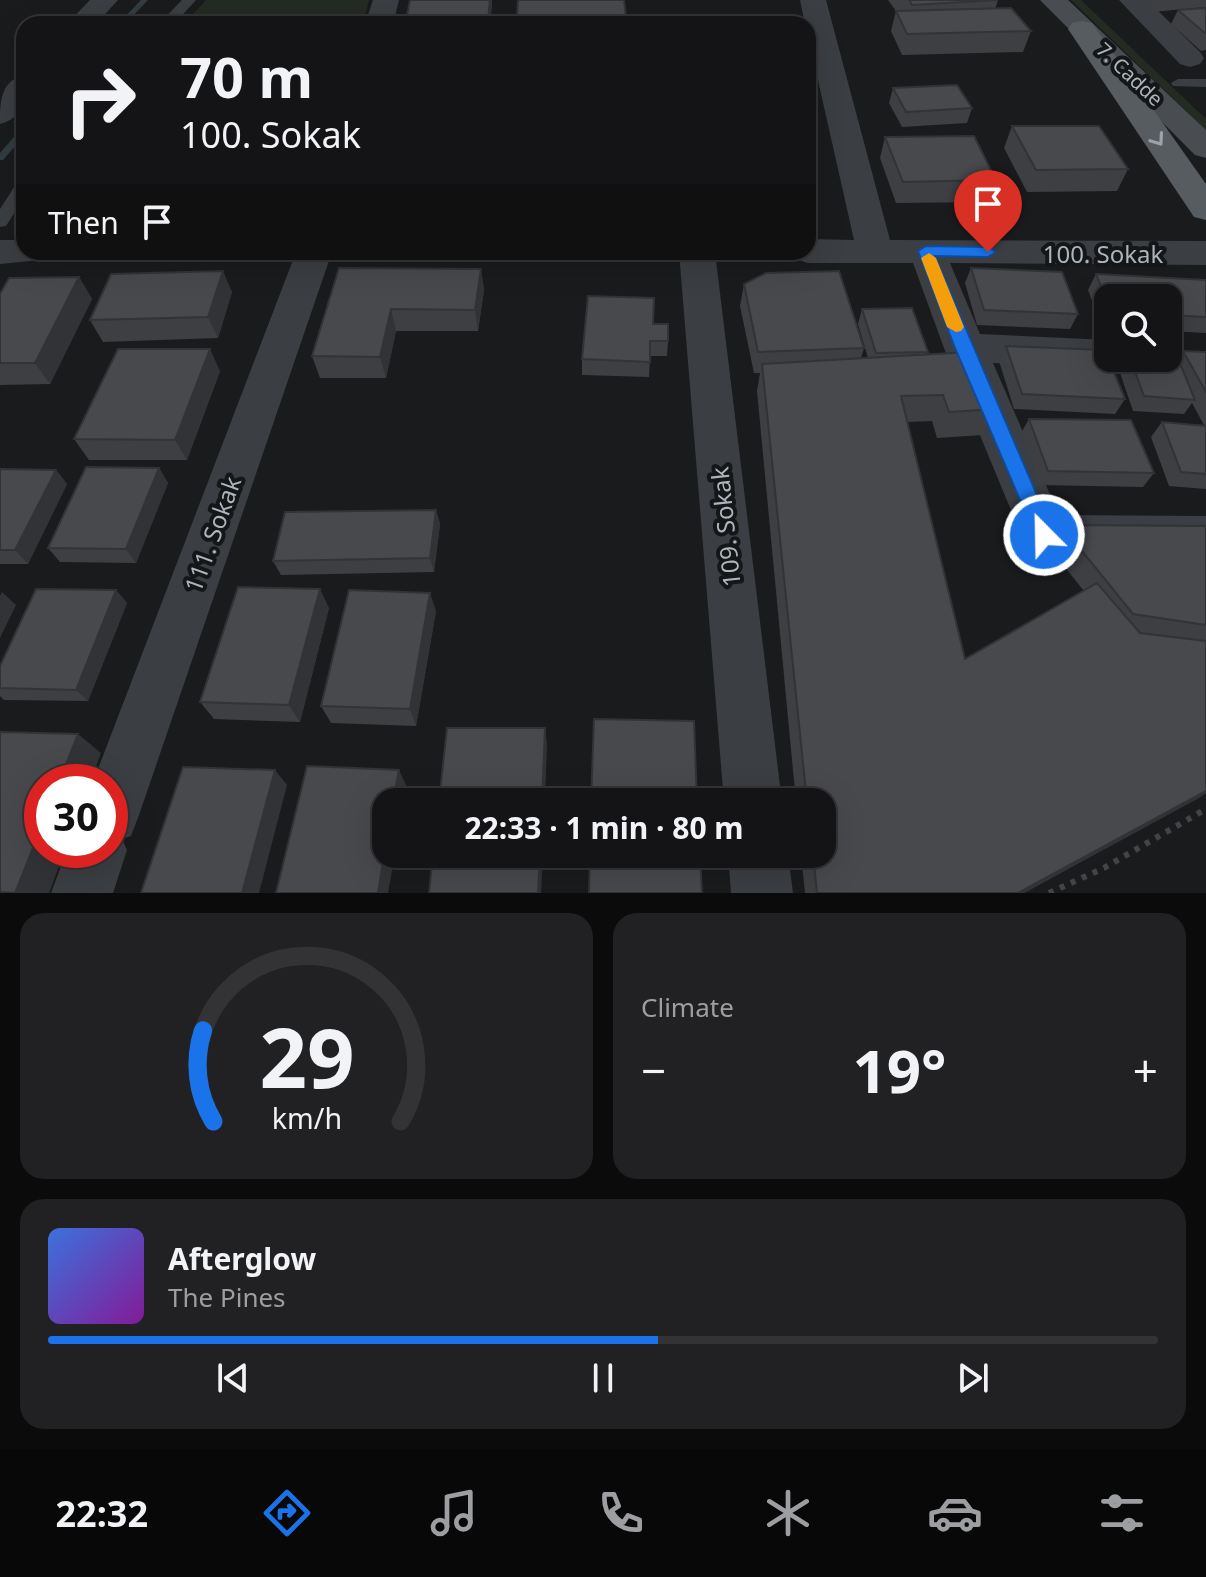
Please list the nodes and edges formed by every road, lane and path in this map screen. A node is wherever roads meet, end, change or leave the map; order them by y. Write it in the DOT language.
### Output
graph roads {
  1 [pos="105,0"];
  2 [pos="189,0"];
  3 [pos="1053,0"];
  4 [pos="1132,0"];
  5 [pos="1084,15"];
  6 [pos="89,16"];
  7 [pos="174,16"];
  8 [pos="816,37"];
  9 [pos="1154,60"];
  10 [pos="818,61"];
  11 [pos="1195,70"];
  12 [pos="16,94"];
  13 [pos="1206,109"];
  14 [pos="0,115"];
  15 [pos="1206,148"];
  16 [pos="16,197"];
  17 [pos="1206,209"];
  18 [pos="0,222"];
  19 [pos="816,251"];
  20 [pos="875,251"];
  21 [pos="926,251"];
  22 [pos="1206,253"];
  23 [pos="311,260"];
  24 [pos="698,260"];
  25 [pos="964,348"];
  26 [pos="1094,353"];
  27 [pos="1206,536"];
  28 [pos="128,765"];
  29 [pos="752,788"];
  30 [pos="1206,809"];
  31 [pos="91,868"];
  32 [pos="759,868"];
  33 [pos="82,893"];
  34 [pos="762,893"];
  35 [pos="1049,893"];
  1 -- 6 [label="street"];
  2 -- 7 [label="lane"];
  3 -- 5 [label="main road, 7. Cadde"];
  4 -- 11 [label="street"];
  5 -- 9 [label="main road, 7. Cadde"];
  5 -- 15 [label="main road, 7. Cadde"];
  5 -- 17 [label="main road, one-way"];
  8 -- 10 [label="street"];
  9 -- 11 [label="street"];
  10 -- 20 [label="street"];
  11 -- 13 [label="main road, 7. Cadde"];
  12 -- 14 [label="street"];
  16 -- 18 [label="lane"];
  19 -- 20 [label="street, 100. Sokak"];
  20 -- 21 [label="street, 100. Sokak"];
  21 -- 22 [label="street, 100. Sokak"];
  21 -- 25 [label="street"];
  23 -- 28 [label="street, 111. Sokak"];
  24 -- 29 [label="street, 109. Sokak"];
  25 -- 26 [label="street"];
  25 -- 27 [label="street"];
  30 -- 35 [label="path"];
  31 -- 33 [label="street"];
  32 -- 34 [label="street"];
}
